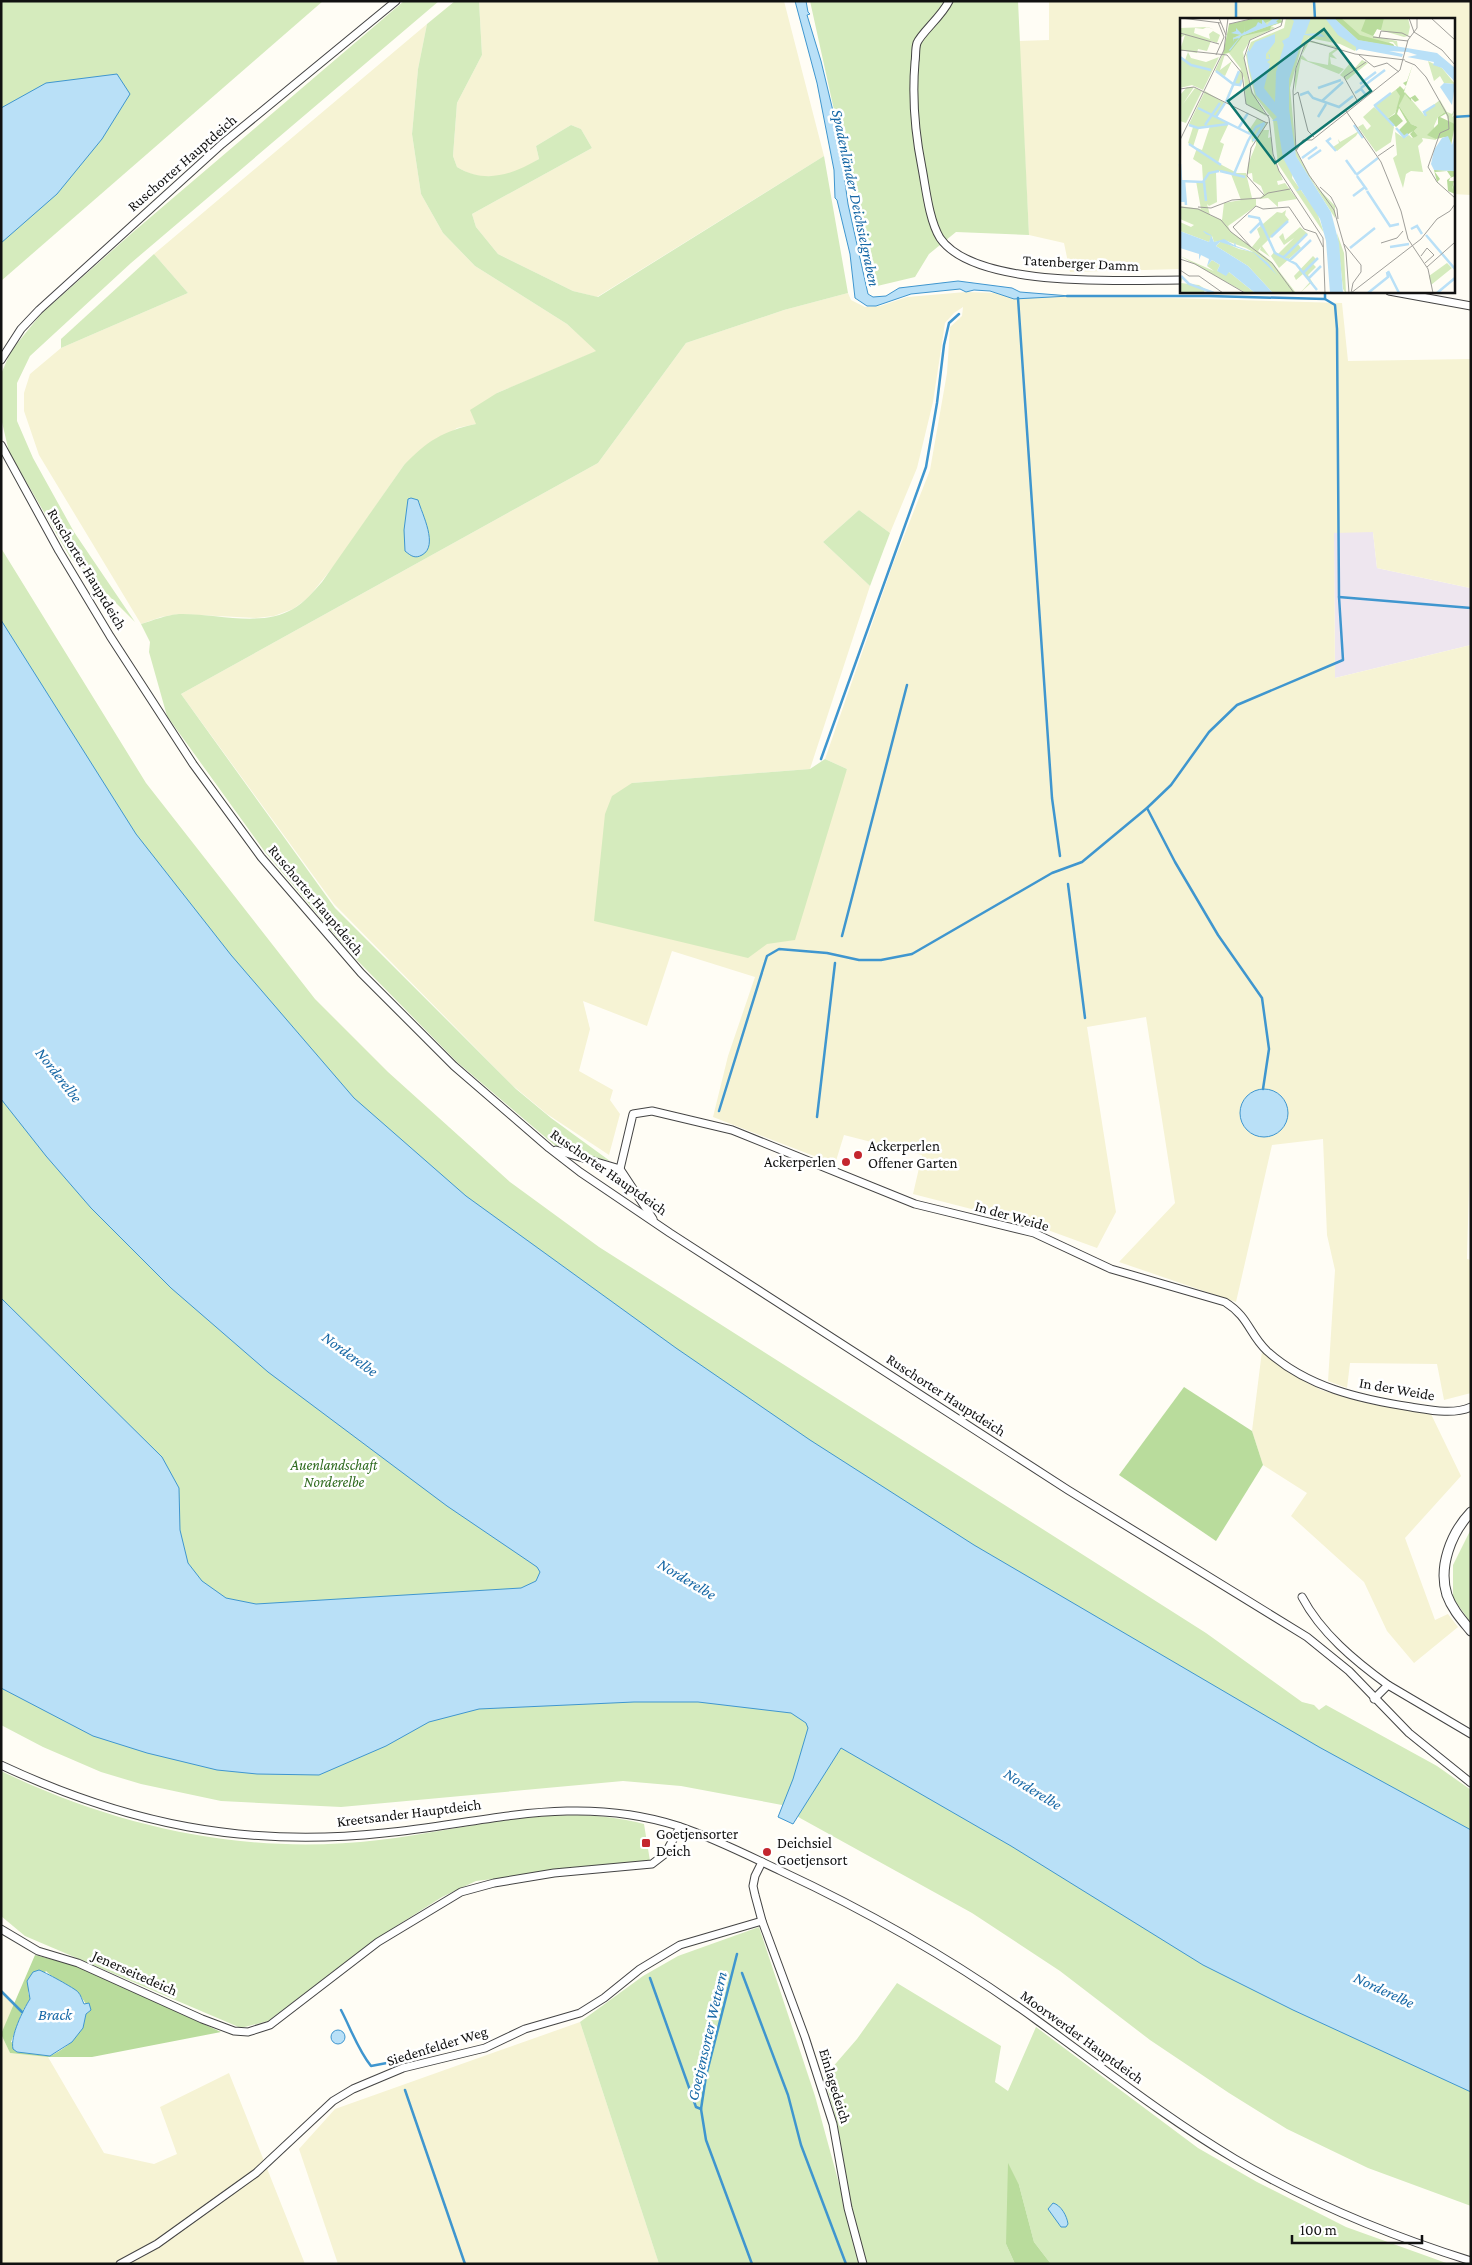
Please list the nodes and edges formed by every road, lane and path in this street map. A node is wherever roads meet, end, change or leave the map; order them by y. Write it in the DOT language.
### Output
graph roads {
  1 [pos="396,1"];
  2 [pos="949,1"];
  3 [pos="1180,280"];
  4 [pos="1394,292"];
  5 [pos="1471,306"];
  6 [pos="1,360"];
  7 [pos="1,445"];
  8 [pos="549,1148"];
  9 [pos="620,1169"];
  10 [pos="654,1221"];
  11 [pos="1471,1407"];
  12 [pos="1471,1512"];
  13 [pos="1302,1597"];
  14 [pos="1471,1631"];
  15 [pos="1388,1685"];
  16 [pos="1374,1699"];
  17 [pos="1471,1734"];
  18 [pos="1,1765"];
  19 [pos="1471,1783"];
  20 [pos="680,1827"];
  21 [pos="762,1862"];
  22 [pos="762,1921"];
  23 [pos="1,1929"];
  24 [pos="1471,2260"];
  25 [pos="120,2264"];
  26 [pos="863,2264"];
  1 -- 6 [label="street, Ruschorter Hauptdeich"];
  2 -- 3 [label="street, Tatenberger Damm"];
  4 -- 5 [label="street"];
  7 -- 8 [label="street, Ruschorter Hauptdeich"];
  8 -- 9 [label="street"];
  8 -- 10 [label="street, Ruschorter Hauptdeich"];
  9 -- 10 [label="street"];
  9 -- 11 [label="street, In der Weide"];
  10 -- 16 [label="street, Ruschorter Hauptdeich"];
  12 -- 14 [label="street"];
  13 -- 15 [label="street"];
  15 -- 16 [label="street"];
  15 -- 17 [label="street"];
  16 -- 19 [label="street, Ruschorter Hauptdeich"];
  18 -- 20 [label="street, Kreetsander Hauptdeich"];
  20 -- 21 [label="street, Moorwerder Hauptdeich"];
  20 -- 23 [label="street, Jenerseitedeich"];
  21 -- 22 [label="street"];
  21 -- 24 [label="street, Moorwerder Hauptdeich"];
  22 -- 25 [label="street, Siedenfelder Weg"];
  22 -- 26 [label="street, Einlagedeich"];
}
